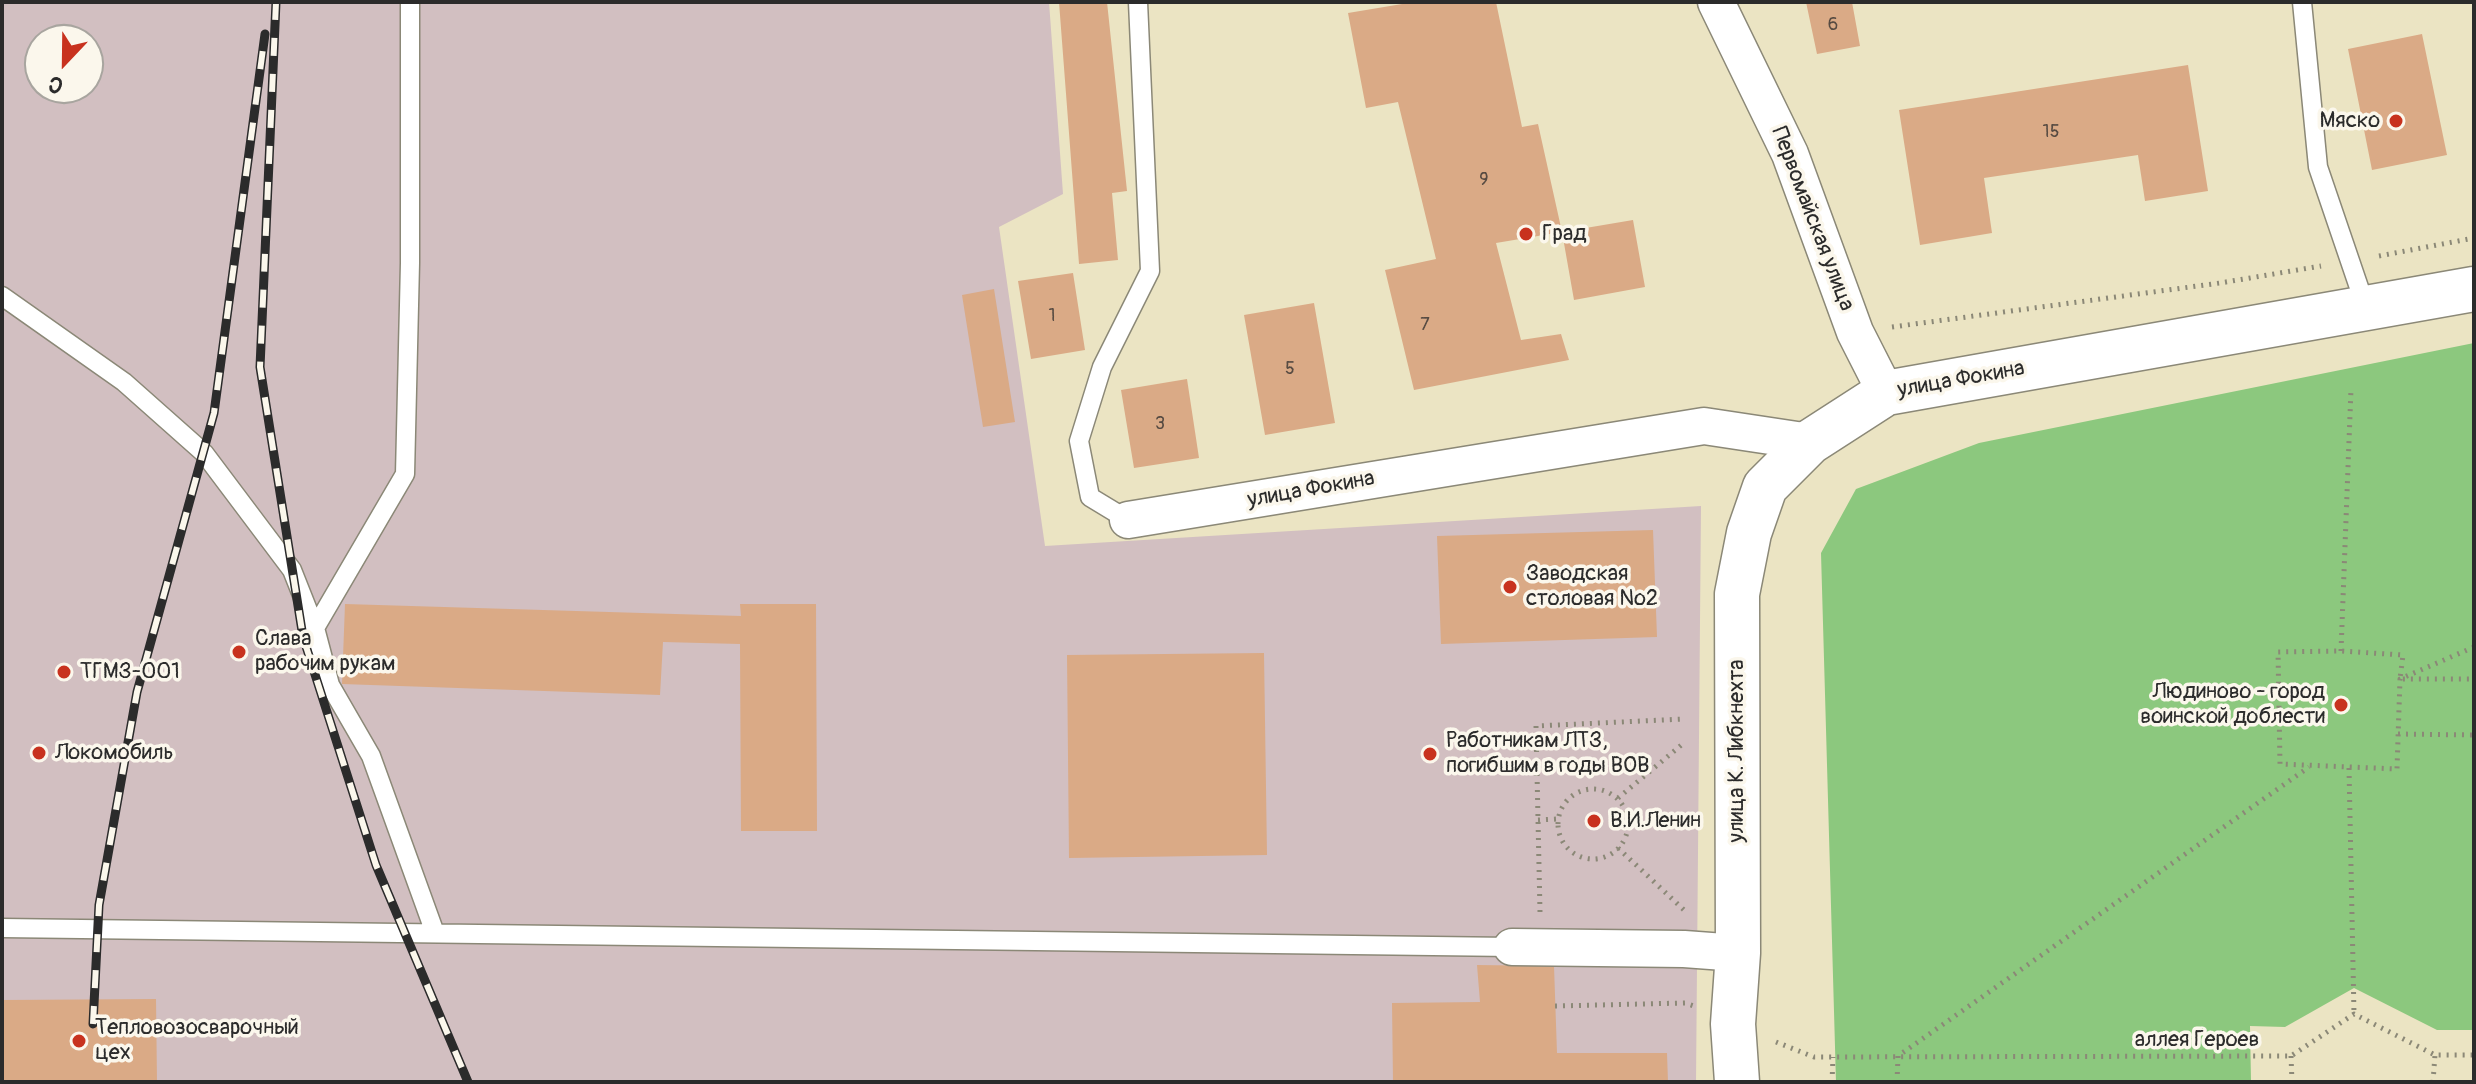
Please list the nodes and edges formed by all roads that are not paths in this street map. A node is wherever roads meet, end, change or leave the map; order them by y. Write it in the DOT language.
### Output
graph roads {
  1 [pos="410,2"];
  2 [pos="1138,2"];
  3 [pos="1716,2"];
  4 [pos="2302,2"];
  5 [pos="2474,289"];
  6 [pos="2,296"];
  7 [pos="2366,308"];
  8 [pos="1886,393"];
  9 [pos="1810,442"];
  10 [pos="1128,520"];
  11 [pos="315,628"];
  12 [pos="2,928"];
  13 [pos="435,933"];
  14 [pos="1512,947"];
  15 [pos="1738,953"];
  16 [pos="1737,1082"];
  1 -- 11 [label="lane"];
  2 -- 10 [label="lane"];
  3 -- 8 [label="street, Первомайская улица"];
  4 -- 7 [label="lane"];
  5 -- 7 [label="street, улица Фокина"];
  6 -- 11 [label="lane"];
  7 -- 8 [label="street, улица Фокина"];
  8 -- 9 [label="street, улица Фокина"];
  9 -- 10 [label="street, улица Фокина"];
  9 -- 15 [label="street, улица К. Либкнехта"];
  11 -- 13 [label="lane"];
  12 -- 13 [label="lane"];
  13 -- 14 [label="lane"];
  14 -- 15 [label="street"];
  15 -- 16 [label="street, улица К. Либкнехта"];
}
